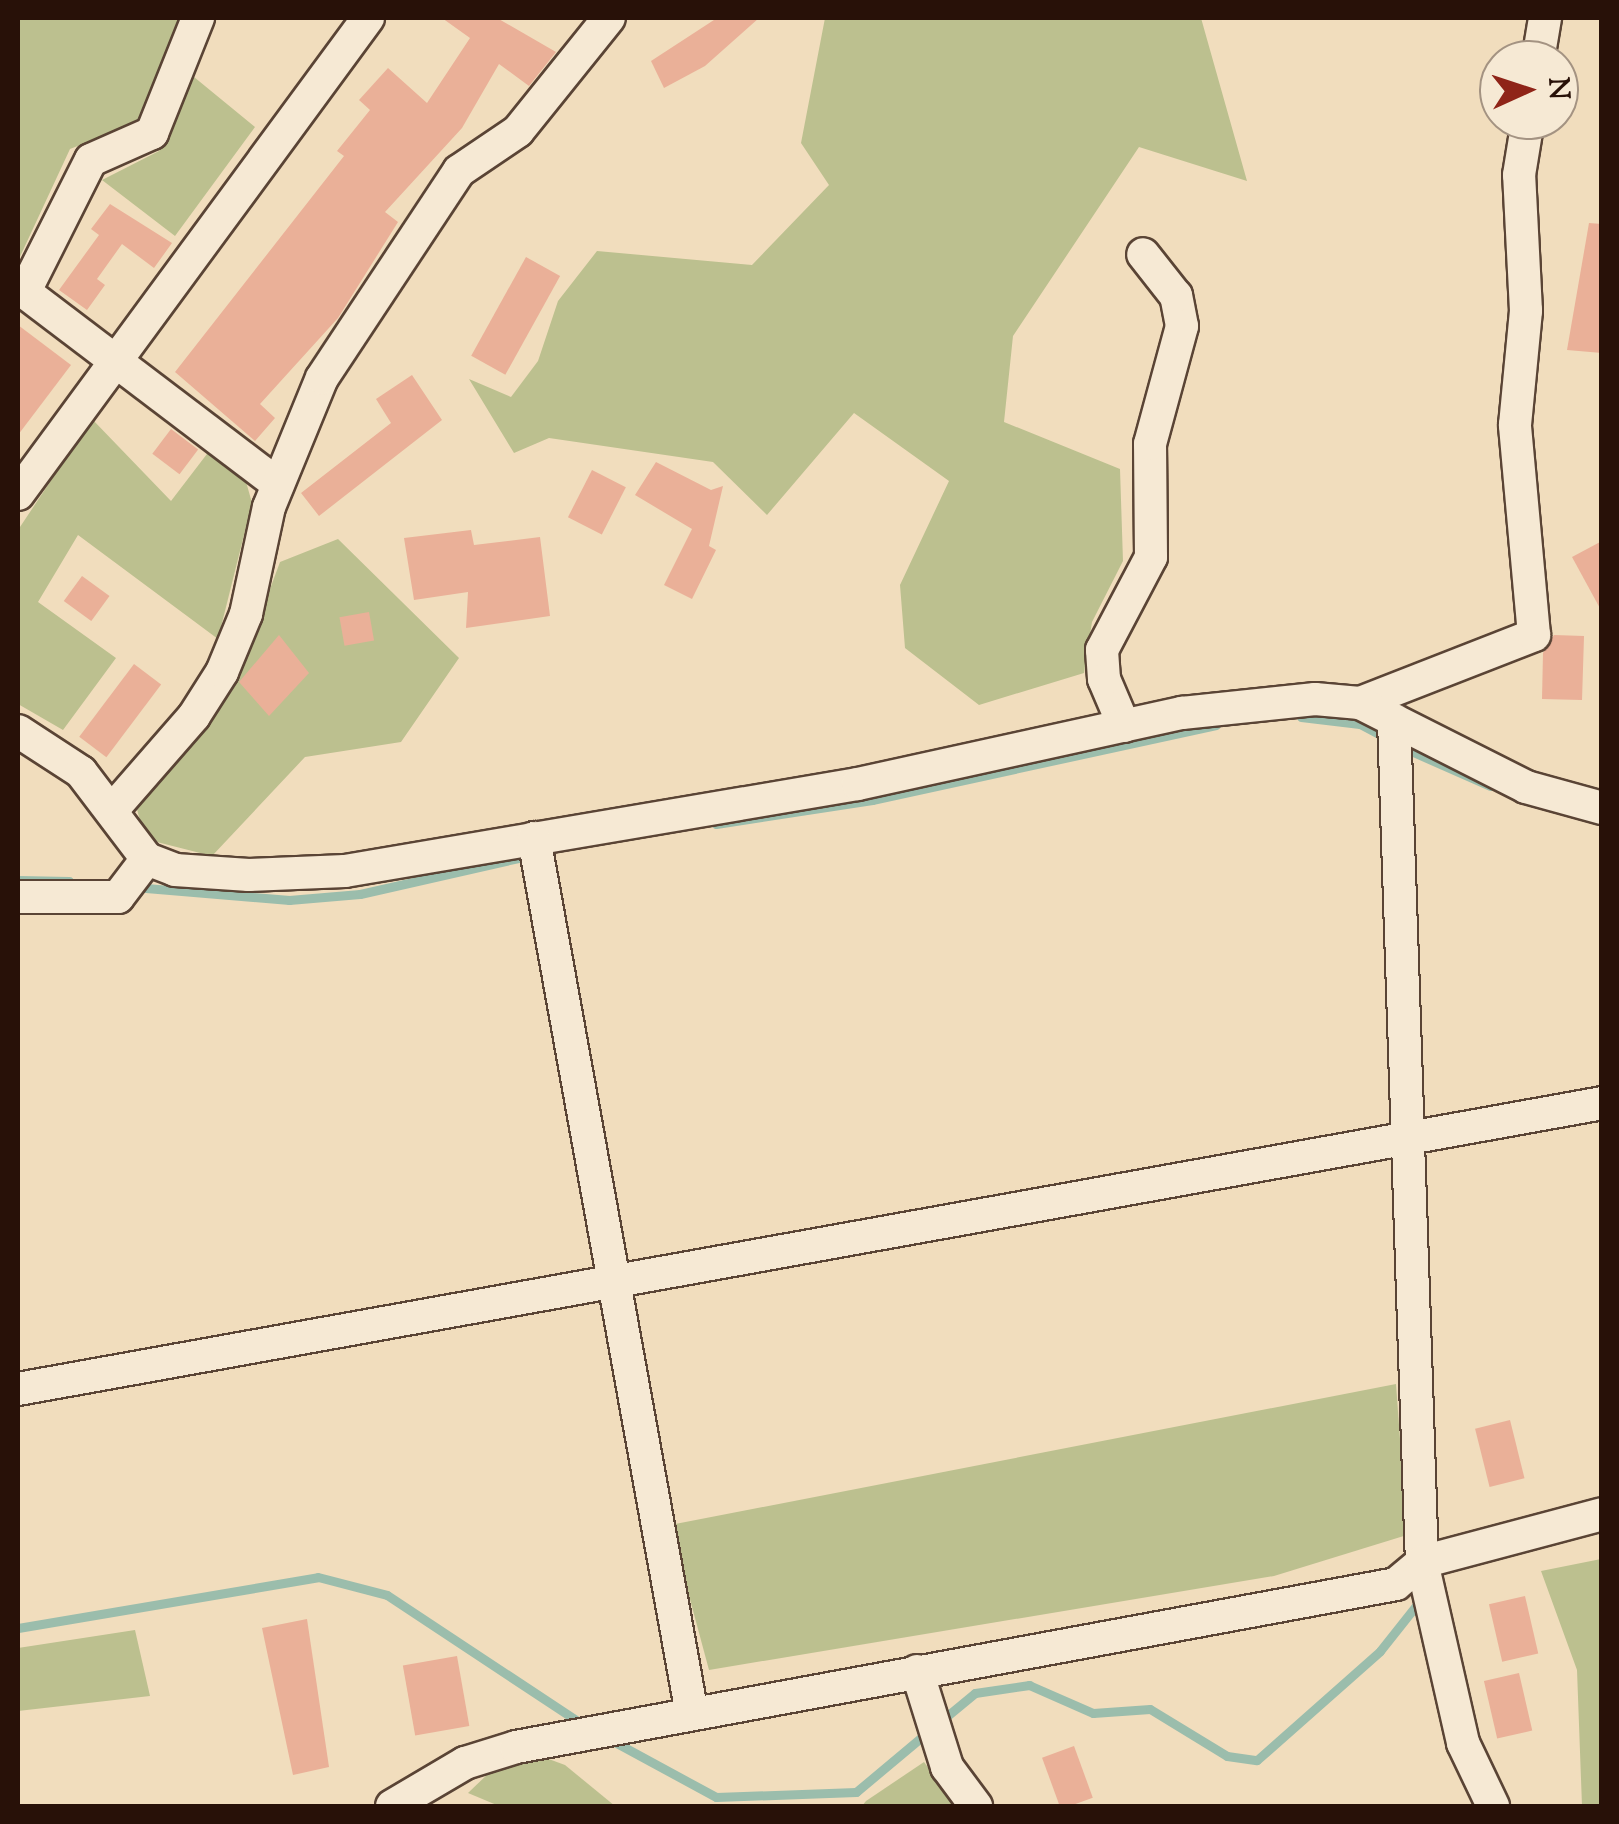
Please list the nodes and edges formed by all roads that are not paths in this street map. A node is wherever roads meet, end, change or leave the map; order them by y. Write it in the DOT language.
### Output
graph roads {
  1 [pos="198,18"];
  2 [pos="368,18"];
  3 [pos="608,18"];
  4 [pos="1525,140"];
  5 [pos="1143,254"];
  6 [pos="22,287"];
  7 [pos="117,358"];
  8 [pos="278,484"];
  9 [pos="18,494"];
  10 [pos="1360,703"];
  11 [pos="1394,720"];
  12 [pos="1124,726"];
  13 [pos="18,730"];
  14 [pos="1602,808"];
  15 [pos="113,809"];
  16 [pos="534,838"];
  17 [pos="147,859"];
  18 [pos="18,897"];
  19 [pos="1602,1102"];
  20 [pos="1407,1138"];
  21 [pos="612,1282"];
  22 [pos="18,1389"];
  23 [pos="1602,1514"];
  24 [pos="1422,1562"];
  25 [pos="917,1671"];
  26 [pos="692,1714"];
  27 [pos="392,1806"];
  28 [pos="976,1806"];
  29 [pos="1493,1806"];
  1 -- 6 [label="street"];
  2 -- 7 [label="street"];
  3 -- 8 [label="street"];
  4 -- 10 [label="street"];
  5 -- 12 [label="street"];
  6 -- 7 [label="street"];
  7 -- 8 [label="street"];
  7 -- 9 [label="street"];
  8 -- 15 [label="street"];
  10 -- 11 [label="street"];
  10 -- 12 [label="street"];
  11 -- 14 [label="street"];
  11 -- 20 [label="street"];
  12 -- 16 [label="street"];
  13 -- 15 [label="street"];
  15 -- 17 [label="street"];
  16 -- 17 [label="street"];
  16 -- 21 [label="street"];
  17 -- 18 [label="street"];
  19 -- 20 [label="street"];
  20 -- 21 [label="street"];
  20 -- 24 [label="street"];
  21 -- 22 [label="street"];
  21 -- 26 [label="street"];
  23 -- 24 [label="street"];
  24 -- 25 [label="street"];
  24 -- 29 [label="street"];
  25 -- 26 [label="street"];
  25 -- 28 [label="street"];
  26 -- 27 [label="street"];
}
